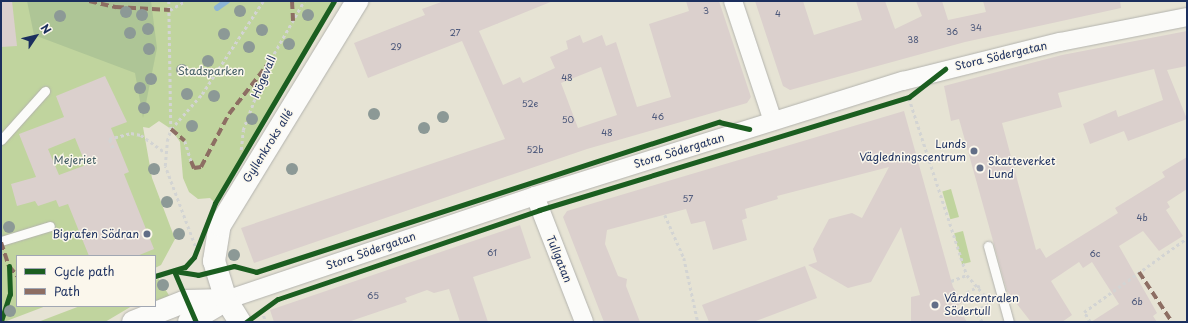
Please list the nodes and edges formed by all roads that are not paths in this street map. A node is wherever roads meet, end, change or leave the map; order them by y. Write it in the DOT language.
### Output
graph roads {
  1 [pos="357,1"];
  2 [pos="733,1"];
  3 [pos="1187,17"];
  4 [pos="45,91"];
  5 [pos="773,121"];
  6 [pos="1,140"];
  7 [pos="535,196"];
  8 [pos="50,226"];
  9 [pos="1,241"];
  10 [pos="988,246"];
  11 [pos="226,300"];
  12 [pos="248,318"];
  13 [pos="133,322"];
  14 [pos="189,322"];
  15 [pos="584,322"];
  16 [pos="1010,322"];
  1 -- 11 [label="street, Gyllenkroks allé"];
  2 -- 5 [label="street"];
  3 -- 5 [label="street, Stora Södergatan"];
  4 -- 6 [label="lane"];
  5 -- 7 [label="street, Stora Södergatan"];
  7 -- 11 [label="street, Stora Södergatan"];
  7 -- 15 [label="street, Tullgatan"];
  8 -- 9 [label="lane"];
  10 -- 16 [label="lane"];
  11 -- 12 [label="street, Gyllenkroks allé"];
  11 -- 13 [label="street"];
  11 -- 14 [label="street"];
}
